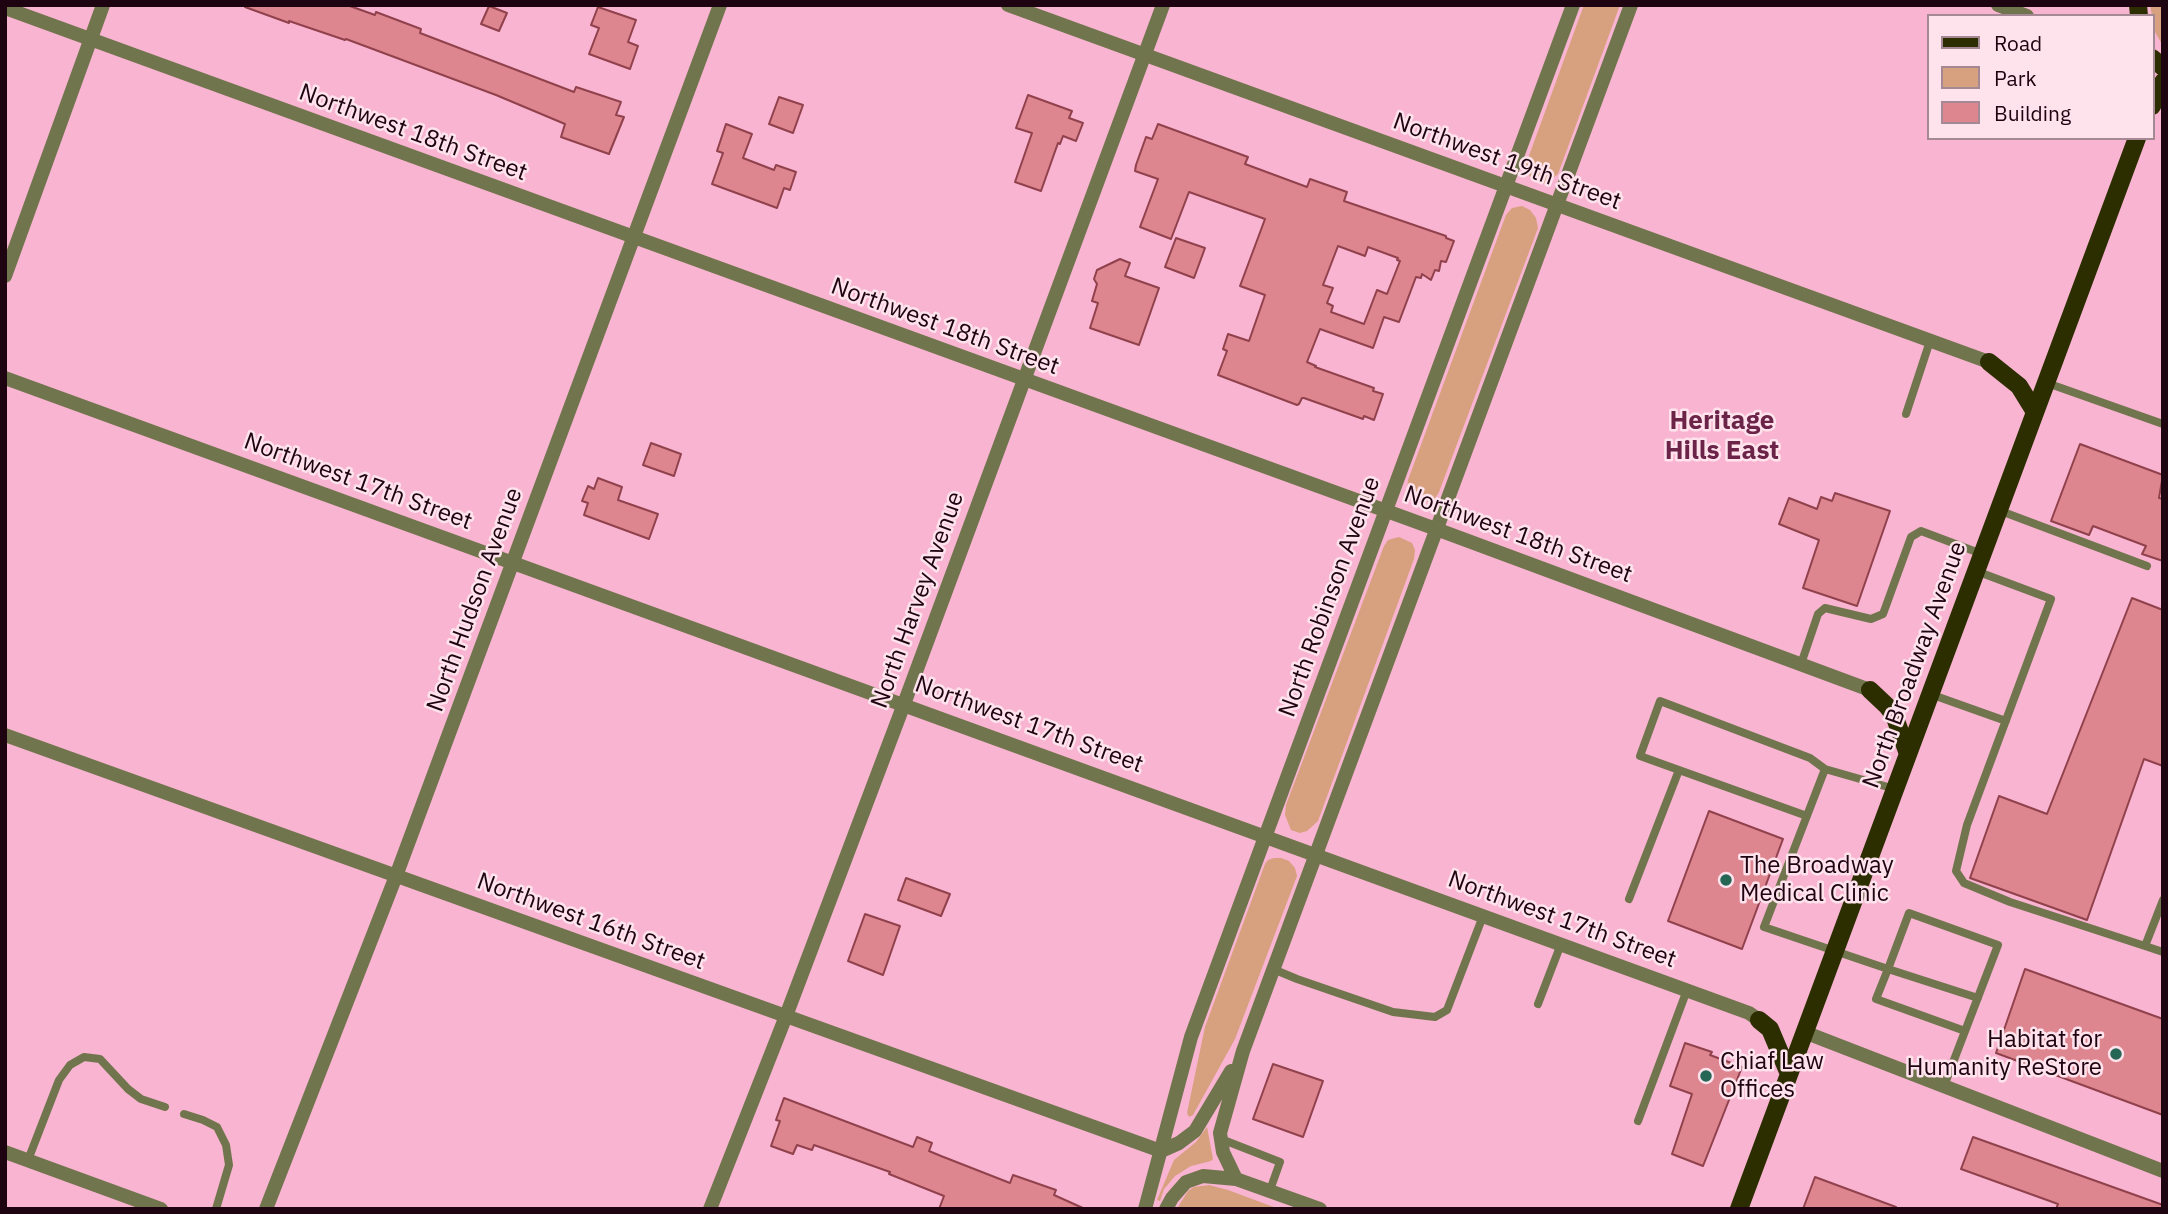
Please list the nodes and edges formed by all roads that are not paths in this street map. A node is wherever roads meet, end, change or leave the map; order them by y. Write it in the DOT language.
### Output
graph roads {
  1 [pos="103,5"];
  2 [pos="720,5"];
  3 [pos="1008,5"];
  4 [pos="1163,5"];
  5 [pos="1573,5"];
  6 [pos="1631,5"];
  7 [pos="1998,5"];
  8 [pos="5,8"];
  9 [pos="2022,14"];
  10 [pos="90,39"];
  11 [pos="1144,54"];
  12 [pos="2163,82"];
  13 [pos="2154,102"];
  14 [pos="2136,140"];
  15 [pos="1506,186"];
  16 [pos="1557,204"];
  17 [pos="634,238"];
  18 [pos="5,276"];
  19 [pos="1930,341"];
  20 [pos="1989,362"];
  21 [pos="5,378"];
  22 [pos="1023,380"];
  23 [pos="2046,382"];
  24 [pos="2035,412"];
  25 [pos="1906,414"];
  26 [pos="2163,424"];
  27 [pos="1998,510"];
  28 [pos="1386,511"];
  29 [pos="1436,529"];
  30 [pos="1982,554"];
  31 [pos="513,562"];
  32 [pos="2147,566"];
  33 [pos="1976,571"];
  34 [pos="1801,664"];
  35 [pos="1870,690"];
  36 [pos="1930,694"];
  37 [pos="904,704"];
  38 [pos="2006,721"];
  39 [pos="5,735"];
  40 [pos="1908,754"];
  41 [pos="1825,769"];
  42 [pos="1679,770"];
  43 [pos="1895,789"];
  44 [pos="1807,816"];
  45 [pos="1265,836"];
  46 [pos="1315,855"];
  47 [pos="396,876"];
  48 [pos="1629,899"];
  49 [pos="2163,900"];
  50 [pos="1483,916"];
  51 [pos="1562,944"];
  52 [pos="2145,946"];
  53 [pos="1835,951"];
  54 [pos="2163,952"];
  55 [pos="1272,969"];
  56 [pos="1888,969"];
  57 [pos="1687,990"];
  58 [pos="1978,998"];
  59 [pos="1538,1004"];
  60 [pos="786,1016"];
  61 [pos="1759,1020"];
  62 [pos="1965,1031"];
  63 [pos="1804,1032"];
  64 [pos="1243,1051"];
  65 [pos="1789,1073"];
  66 [pos="1944,1086"];
  67 [pos="165,1107"];
  68 [pos="184,1114"];
  69 [pos="1638,1121"];
  70 [pos="1221,1139"];
  71 [pos="1161,1151"];
  72 [pos="5,1152"];
  73 [pos="28,1160"];
  74 [pos="2163,1171"];
  75 [pos="1236,1178"];
  76 [pos="1270,1190"];
  77 [pos="1286,1203"];
  78 [pos="161,1209"];
  79 [pos="216,1209"];
  80 [pos="266,1209"];
  81 [pos="710,1209"];
  82 [pos="1145,1209"];
  83 [pos="1166,1209"];
  84 [pos="1320,1209"];
  85 [pos="1739,1209"];
  1 -- 10 [label="street"];
  2 -- 17 [label="street, North Hudson Avenue"];
  3 -- 11 [label="street, Northwest 19th Street"];
  4 -- 11 [label="street, North Harvey Avenue"];
  5 -- 15 [label="street, North Robinson Avenue"];
  6 -- 16 [label="street"];
  7 -- 9 [label="street"];
  8 -- 10 [label="street, Northwest 18th Street"];
  10 -- 17 [label="street, Northwest 18th Street"];
  10 -- 18 [label="street"];
  11 -- 15 [label="street, Northwest 19th Street"];
  11 -- 22 [label="street, North Harvey Avenue"];
  12 -- 13 [label="main road"];
  14 -- 23 [label="main road, North Broadway Avenue"];
  15 -- 16 [label="street, Northwest 19th Street"];
  15 -- 28 [label="street, North Robinson Avenue"];
  16 -- 19 [label="street, Northwest 19th Street"];
  16 -- 29 [label="street"];
  17 -- 22 [label="street, Northwest 18th Street"];
  17 -- 31 [label="street, North Hudson Avenue"];
  19 -- 20 [label="street, Northwest 19th Street"];
  19 -- 25 [label="lane"];
  20 -- 24 [label="main road"];
  21 -- 31 [label="street, Northwest 17th Street"];
  22 -- 28 [label="street, Northwest 18th Street"];
  22 -- 37 [label="street, North Harvey Avenue"];
  23 -- 24 [label="main road, North Broadway Avenue"];
  23 -- 26 [label="lane"];
  24 -- 27 [label="main road, North Broadway Avenue"];
  27 -- 30 [label="main road, North Broadway Avenue"];
  27 -- 32 [label="lane"];
  28 -- 29 [label="street, Northwest 18th Street"];
  28 -- 45 [label="street, North Robinson Avenue"];
  29 -- 34 [label="street, Northwest 18th Street"];
  29 -- 46 [label="street"];
  30 -- 33 [label="main road, North Broadway Avenue"];
  30 -- 34 [label="lane"];
  31 -- 37 [label="street, Northwest 17th Street"];
  31 -- 47 [label="street, North Hudson Avenue"];
  33 -- 36 [label="main road, North Broadway Avenue"];
  33 -- 38 [label="lane"];
  34 -- 35 [label="street, Northwest 18th Street"];
  35 -- 40 [label="main road"];
  36 -- 38 [label="lane"];
  36 -- 40 [label="main road, North Broadway Avenue"];
  37 -- 45 [label="street, Northwest 17th Street"];
  37 -- 60 [label="street, North Harvey Avenue"];
  38 -- 52 [label="lane"];
  39 -- 47 [label="street, Northwest 16th Street"];
  40 -- 43 [label="main road, North Broadway Avenue"];
  41 -- 42 [label="lane"];
  41 -- 43 [label="lane"];
  41 -- 44 [label="lane"];
  42 -- 44 [label="lane"];
  42 -- 48 [label="lane"];
  43 -- 53 [label="main road, North Broadway Avenue"];
  44 -- 53 [label="lane"];
  45 -- 46 [label="street, Northwest 17th Street"];
  45 -- 71 [label="street, North Robinson Avenue"];
  46 -- 50 [label="street, Northwest 17th Street"];
  46 -- 55 [label="street"];
  47 -- 60 [label="street, Northwest 16th Street"];
  47 -- 80 [label="street, North Hudson Avenue"];
  49 -- 52 [label="lane"];
  50 -- 51 [label="street, Northwest 17th Street"];
  50 -- 55 [label="lane"];
  51 -- 57 [label="street, Northwest 17th Street"];
  51 -- 59 [label="lane"];
  52 -- 54 [label="lane"];
  53 -- 56 [label="lane"];
  53 -- 63 [label="main road, North Broadway Avenue"];
  55 -- 64 [label="street"];
  56 -- 58 [label="lane"];
  56 -- 58 [label="lane"];
  56 -- 62 [label="lane"];
  57 -- 61 [label="street, Northwest 17th Street"];
  57 -- 69 [label="lane"];
  58 -- 62 [label="lane"];
  60 -- 71 [label="street, Northwest 16th Street"];
  60 -- 81 [label="street, North Harvey Avenue"];
  61 -- 65 [label="main road"];
  62 -- 66 [label="lane"];
  63 -- 65 [label="main road, North Broadway Avenue"];
  63 -- 66 [label="street"];
  64 -- 70 [label="street"];
  64 -- 71 [label="street"];
  65 -- 85 [label="main road, North Broadway Avenue"];
  66 -- 74 [label="street"];
  67 -- 73 [label="lane"];
  68 -- 79 [label="lane"];
  70 -- 75 [label="street"];
  70 -- 76 [label="lane"];
  71 -- 82 [label="street, North Robinson Avenue"];
  72 -- 73 [label="street"];
  73 -- 78 [label="street"];
  75 -- 76 [label="street"];
  75 -- 83 [label="street"];
  76 -- 77 [label="street"];
  77 -- 84 [label="street"];
}
